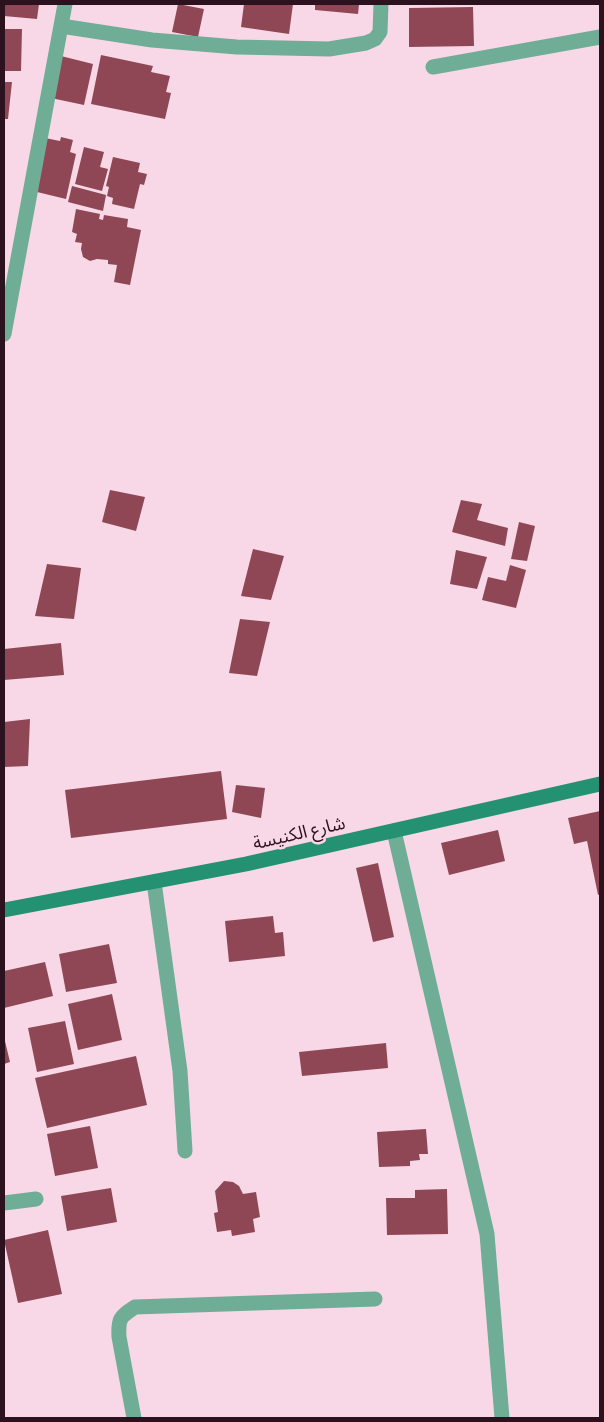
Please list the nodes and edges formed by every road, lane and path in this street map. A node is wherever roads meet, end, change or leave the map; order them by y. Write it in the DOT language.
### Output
graph roads {
  1 [pos="66,4"];
  2 [pos="381,4"];
  3 [pos="61,26"];
  4 [pos="600,37"];
  5 [pos="433,68"];
  6 [pos="7,299"];
  7 [pos="4,334"];
  8 [pos="600,784"];
  9 [pos="394,831"];
  10 [pos="154,882"];
  11 [pos="4,910"];
  12 [pos="185,1152"];
  13 [pos="36,1199"];
  14 [pos="4,1203"];
  15 [pos="375,1298"];
  16 [pos="134,1418"];
  17 [pos="502,1418"];
  1 -- 3 [label="street"];
  2 -- 3 [label="street"];
  3 -- 6 [label="street"];
  4 -- 5 [label="street"];
  6 -- 7 [label="street"];
  8 -- 9 [label="main road, شارع الكنيسة"];
  9 -- 10 [label="main road, شارع الكنيسة"];
  9 -- 17 [label="street"];
  10 -- 11 [label="main road, شارع الكنيسة"];
  10 -- 12 [label="street"];
  13 -- 14 [label="street"];
  15 -- 16 [label="street"];
}
